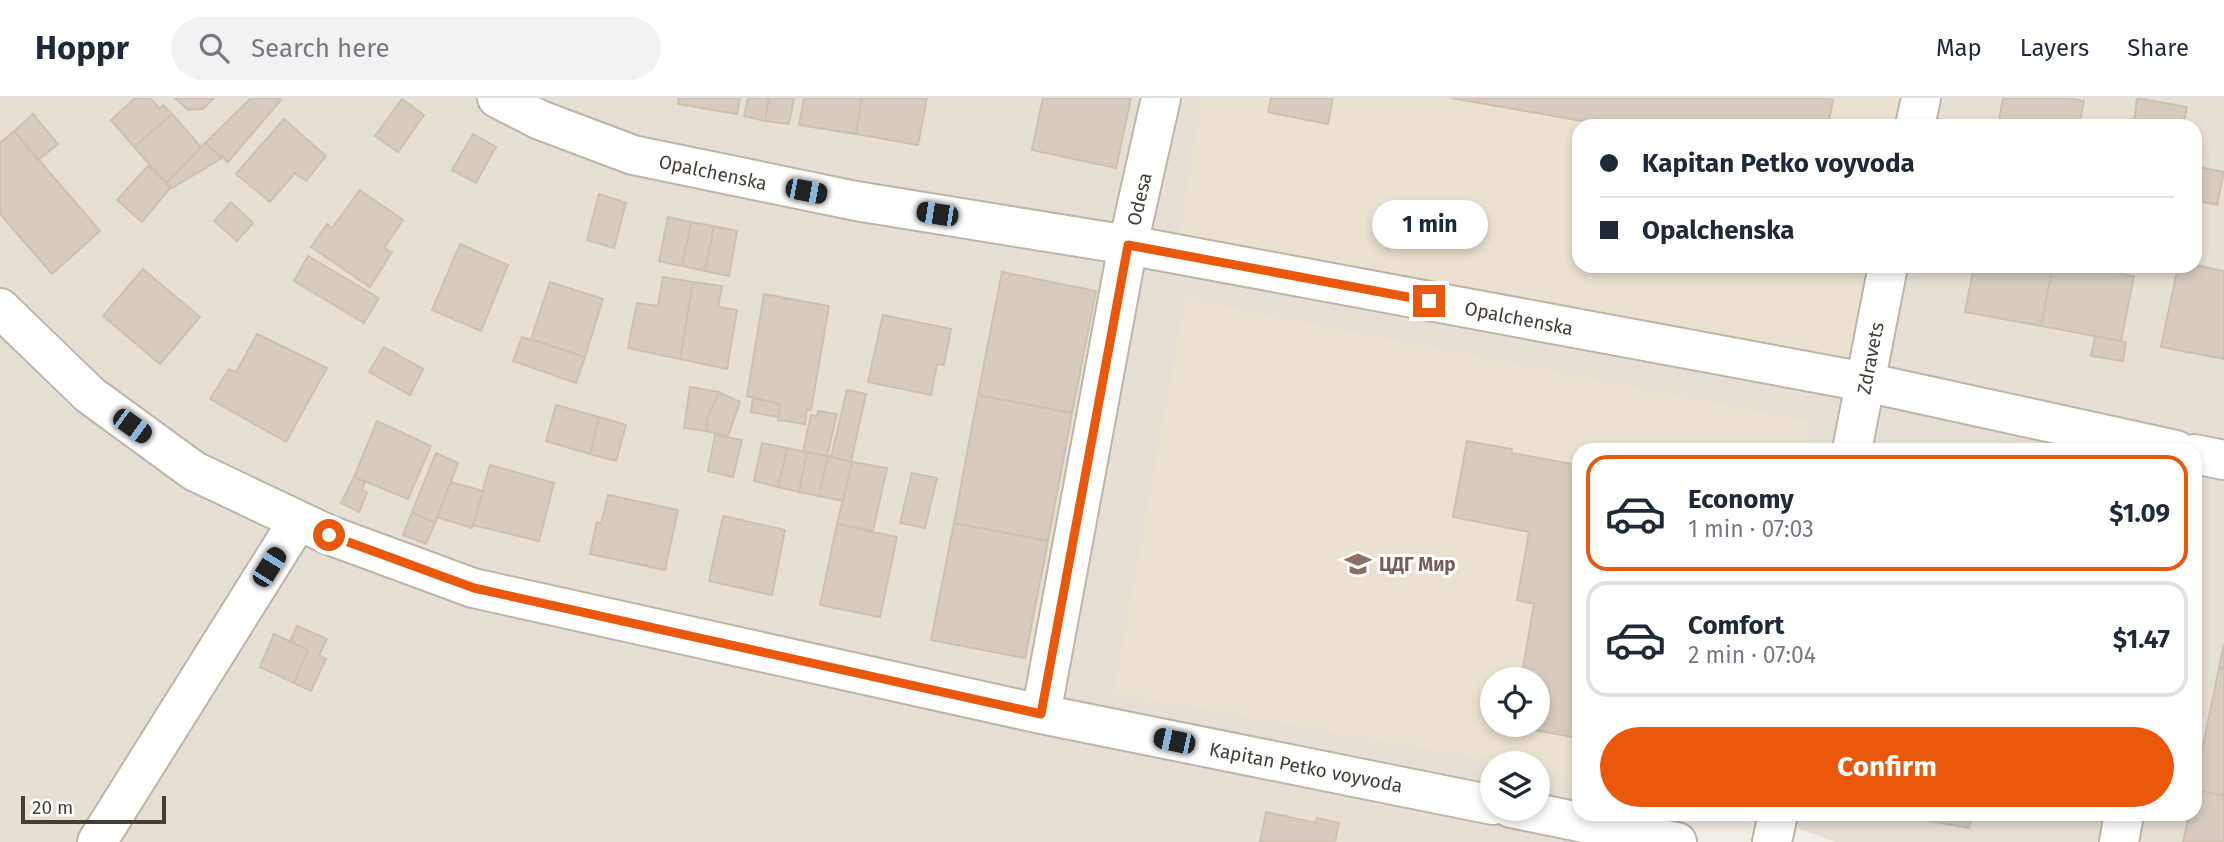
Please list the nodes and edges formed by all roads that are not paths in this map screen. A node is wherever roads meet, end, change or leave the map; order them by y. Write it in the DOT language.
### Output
graph roads {
  1 [pos="497,98"];
  2 [pos="1161,98"];
  3 [pos="1921,98"];
  4 [pos="1916,119"];
  5 [pos="1128,245"];
  6 [pos="1887,273"];
  7 [pos="0,308"];
  8 [pos="1865,382"];
  9 [pos="2065,438"];
  10 [pos="1853,443"];
  11 [pos="2111,443"];
  12 [pos="2202,456"];
  13 [pos="2224,460"];
  14 [pos="298,521"];
  15 [pos="1041,714"];
  16 [pos="1480,802"];
  17 [pos="1550,816"];
  18 [pos="1572,821"];
  19 [pos="1574,821"];
  20 [pos="1777,821"];
  21 [pos="2123,821"];
  22 [pos="97,842"];
  23 [pos="1676,842"];
  24 [pos="1773,842"];
  25 [pos="2119,842"];
  1 -- 5 [label="street, Opalchenska"];
  2 -- 5 [label="street, Odesa"];
  3 -- 4 [label="street"];
  5 -- 8 [label="street, Opalchenska"];
  5 -- 15 [label="street, Odesa"];
  6 -- 8 [label="street, Zdravets"];
  7 -- 14 [label="street, Kapitan Petko voyvoda"];
  8 -- 9 [label="street, Opalchenska"];
  8 -- 10 [label="street, Zdravets"];
  9 -- 11 [label="street, Opalchenska"];
  12 -- 13 [label="street"];
  14 -- 15 [label="street, Kapitan Petko voyvoda"];
  14 -- 22 [label="street"];
  15 -- 16 [label="street, Kapitan Petko voyvoda"];
  17 -- 18 [label="street"];
  19 -- 23 [label="street"];
  20 -- 24 [label="street"];
  21 -- 25 [label="street"];
}
